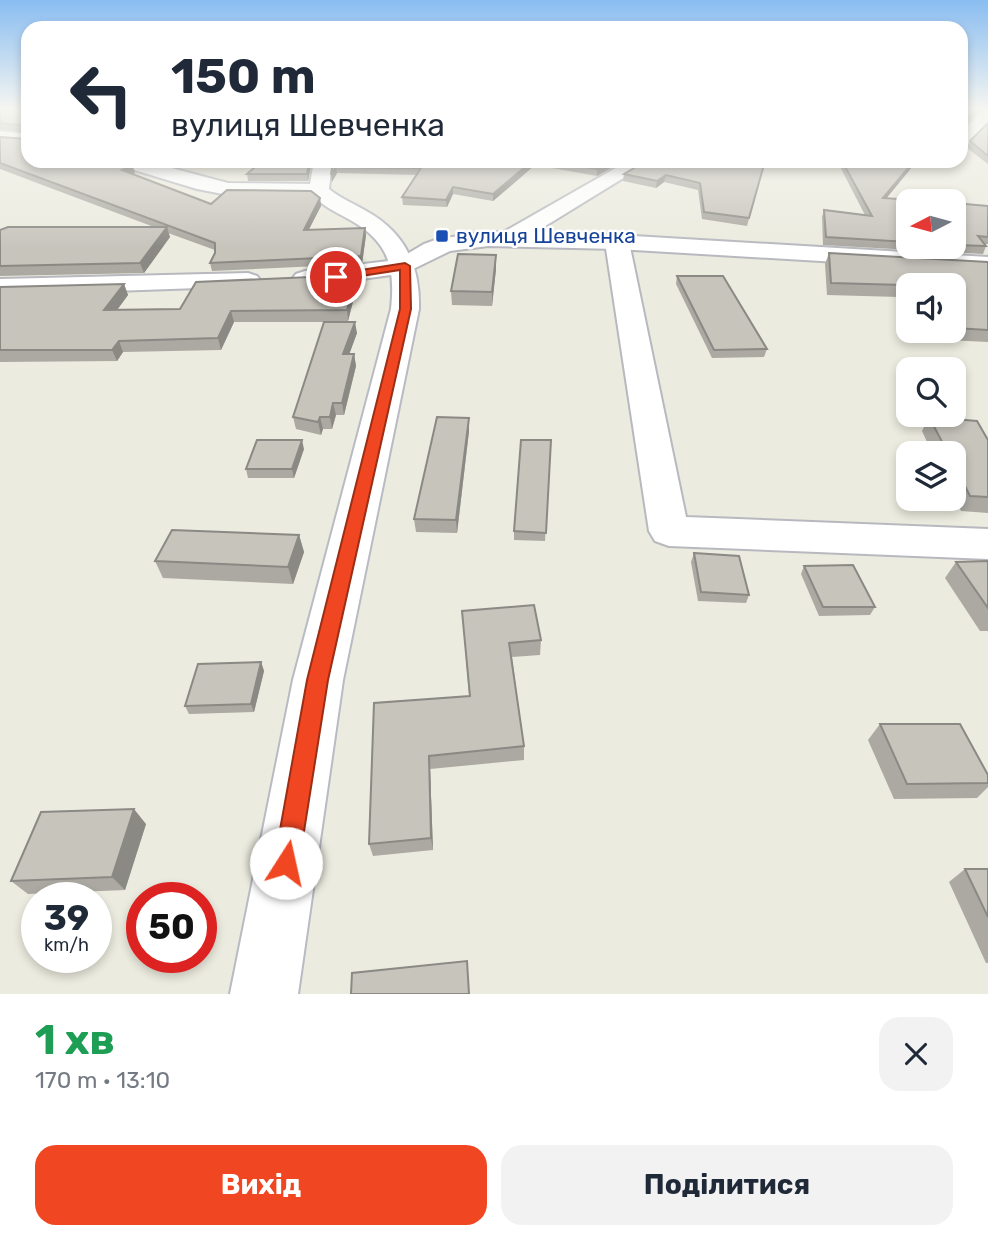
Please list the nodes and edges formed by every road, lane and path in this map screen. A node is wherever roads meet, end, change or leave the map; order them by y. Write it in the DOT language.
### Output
graph roads {
  1 [pos="148,168"];
  2 [pos="322,168"];
  3 [pos="630,168"];
  4 [pos="319,190"];
  5 [pos="508,239"];
  6 [pos="617,242"];
  7 [pos="988,264"];
  8 [pos="405,266"];
  9 [pos="0,287"];
  10 [pos="988,544"];
  11 [pos="264,994"];
  1 -- 4 [label="street"];
  2 -- 4 [label="street"];
  3 -- 5 [label="street"];
  4 -- 8 [label="street"];
  5 -- 6 [label="street"];
  5 -- 8 [label="street"];
  6 -- 7 [label="street"];
  6 -- 10 [label="street"];
  8 -- 9 [label="street"];
  8 -- 11 [label="street"];
}
